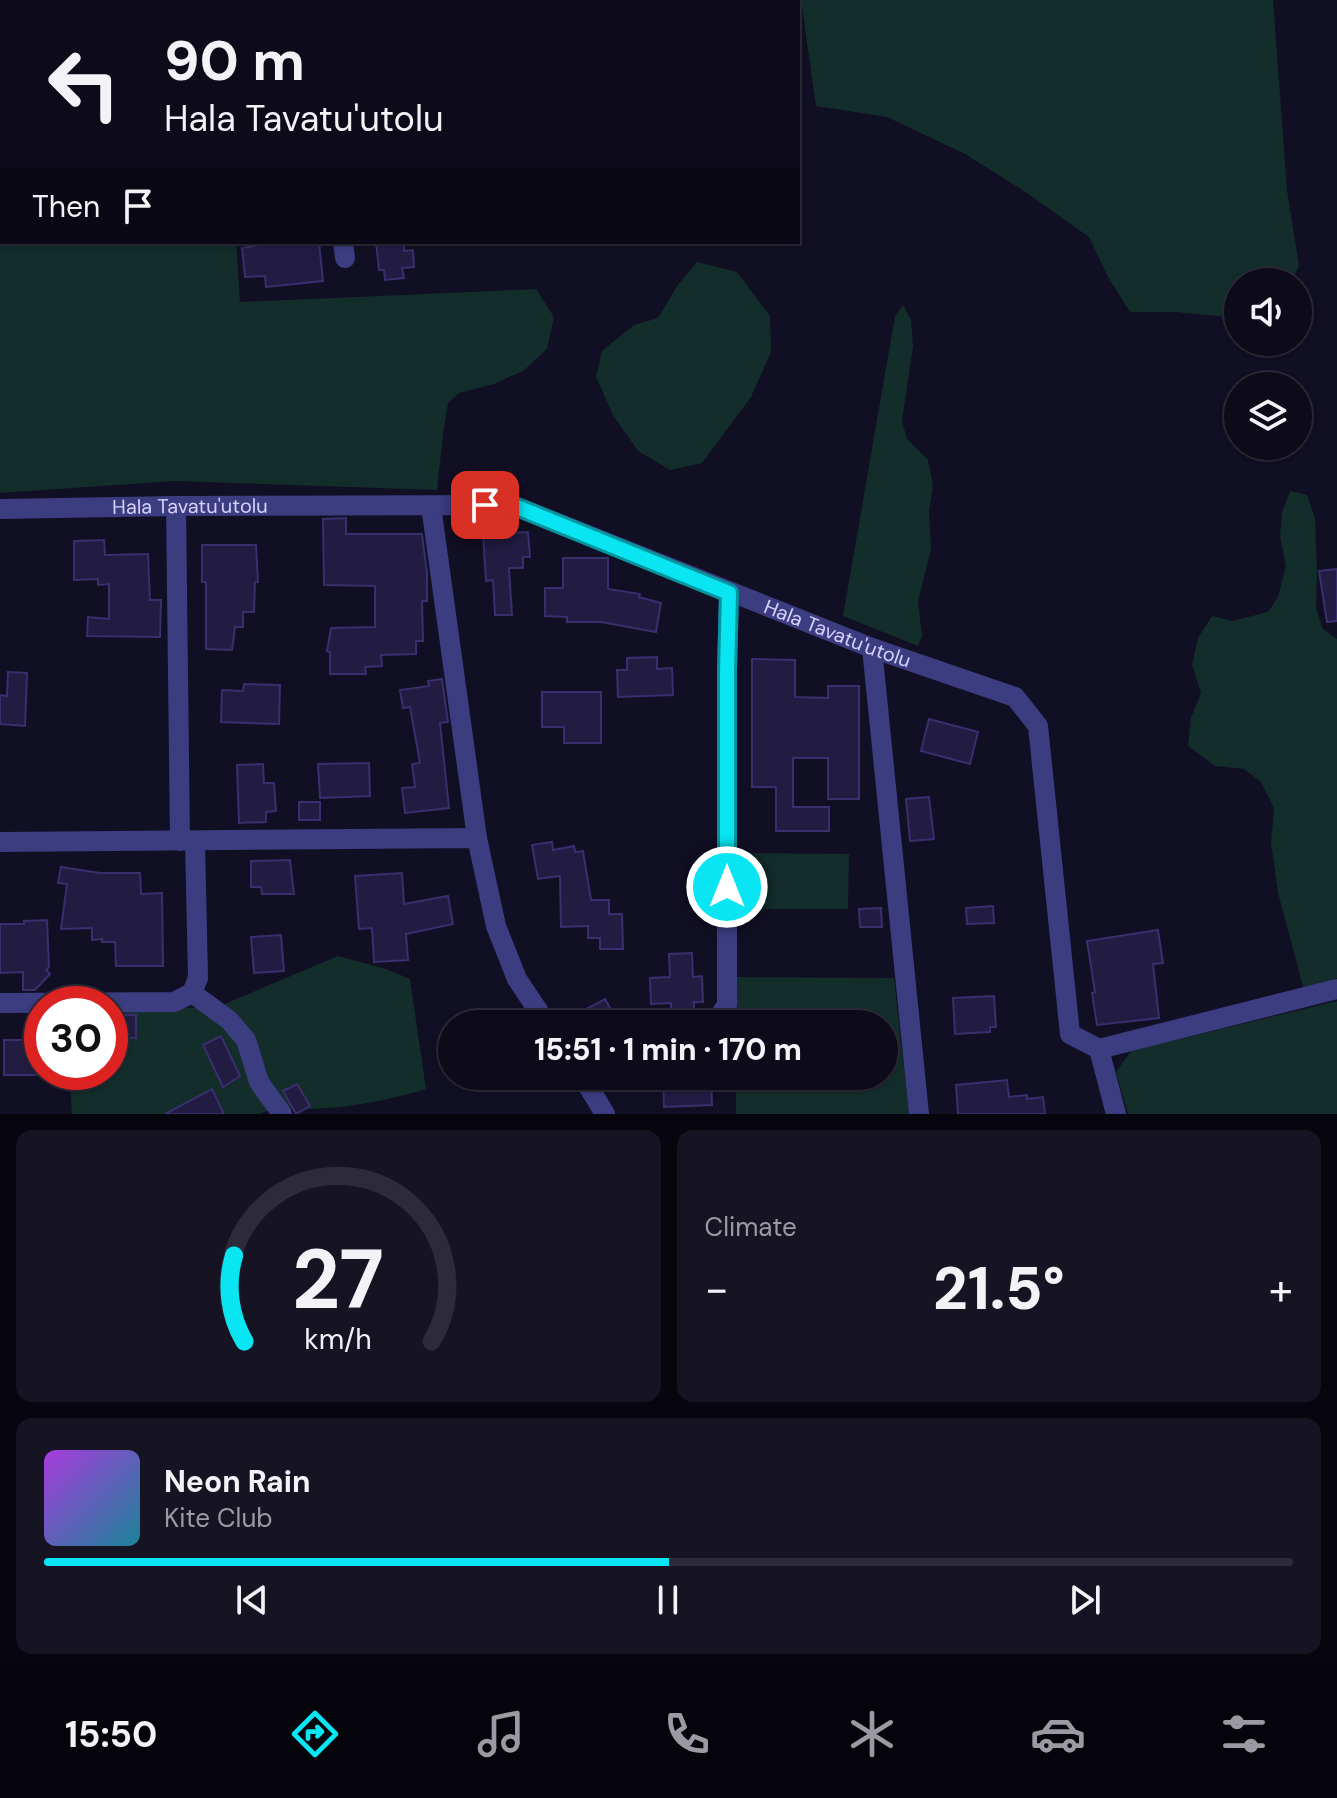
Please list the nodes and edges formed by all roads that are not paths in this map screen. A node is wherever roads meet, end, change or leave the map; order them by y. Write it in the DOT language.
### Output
graph roads {
  1 [pos="176,506"];
  2 [pos="431,506"];
  3 [pos="0,509"];
  4 [pos="729,593"];
  5 [pos="872,648"];
  6 [pos="477,838"];
  7 [pos="187,841"];
  8 [pos="0,842"];
  9 [pos="1337,989"];
  10 [pos="192,993"];
  11 [pos="0,1003"];
  12 [pos="538,1010"];
  13 [pos="724,1010"];
  14 [pos="1099,1049"];
  15 [pos="591,1090"];
  16 [pos="282,1114"];
  17 [pos="605,1114"];
  18 [pos="919,1114"];
  19 [pos="1116,1114"];
  1 -- 2 [label="street, Hala Tavatu'utolu"];
  1 -- 3 [label="street, Hala Tavatu'utolu"];
  1 -- 7 [label="street"];
  2 -- 4 [label="street, Hala Tavatu'utolu"];
  2 -- 6 [label="street"];
  4 -- 5 [label="street, Hala Tavatu'utolu"];
  4 -- 13 [label="street"];
  5 -- 14 [label="street, Hala Tavatu'utolu"];
  5 -- 18 [label="street"];
  6 -- 7 [label="street"];
  6 -- 12 [label="street"];
  7 -- 8 [label="street"];
  7 -- 10 [label="street"];
  9 -- 14 [label="street"];
  10 -- 11 [label="street"];
  10 -- 16 [label="street"];
  14 -- 19 [label="street"];
  15 -- 17 [label="street"];
}
